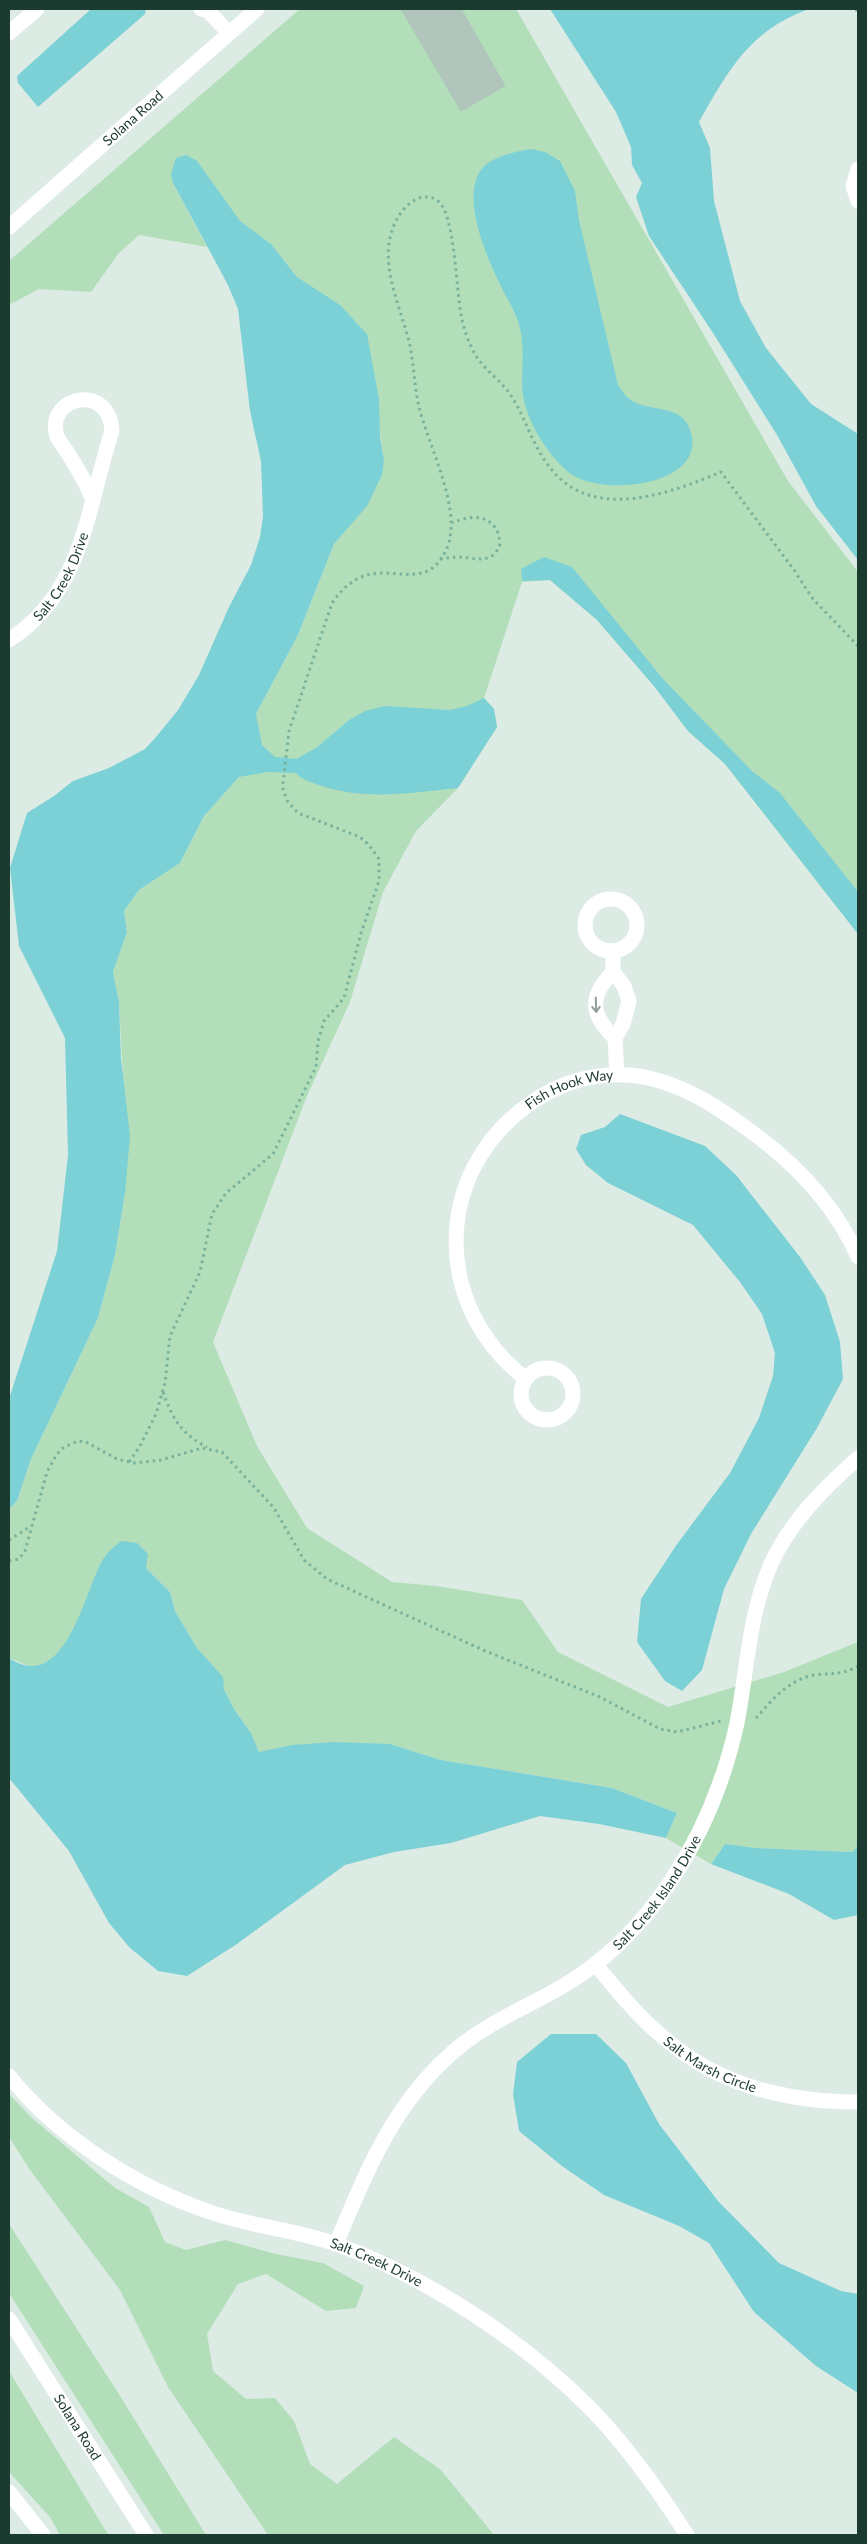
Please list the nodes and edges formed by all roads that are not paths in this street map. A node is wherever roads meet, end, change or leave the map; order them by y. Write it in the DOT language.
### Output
graph roads {
  1 [pos="37,9"];
  2 [pos="257,9"];
  3 [pos="205,10"];
  4 [pos="9,33"];
  5 [pos="229,33"];
  6 [pos="858,169"];
  7 [pos="858,201"];
  8 [pos="9,227"];
  9 [pos="94,500"];
  10 [pos="9,640"];
  11 [pos="613,951"];
  12 [pos="613,972"];
  13 [pos="615,1038"];
  14 [pos="617,1075"];
  15 [pos="858,1257"];
  16 [pos="526,1379"];
  17 [pos="858,1458"];
  18 [pos="595,1964"];
  19 [pos="9,2076"];
  20 [pos="858,2102"];
  21 [pos="336,2244"];
  22 [pos="9,2319"];
  23 [pos="9,2492"];
  24 [pos="43,2535"];
  25 [pos="146,2535"];
  26 [pos="688,2535"];
  1 -- 4 [label="street"];
  2 -- 5 [label="street, Solana Road"];
  3 -- 5 [label="street"];
  5 -- 8 [label="street, Solana Road"];
  6 -- 7 [label="street"];
  9 -- 9 [label="street, Salt Creek Drive"];
  9 -- 10 [label="street, Salt Creek Drive"];
  11 -- 12 [label="street"];
  12 -- 13 [label="street"];
  12 -- 13 [label="street, one-way"];
  13 -- 14 [label="street"];
  14 -- 15 [label="street, Fish Hook Way"];
  14 -- 16 [label="street, Fish Hook Way"];
  17 -- 18 [label="street, Salt Creek Island Drive"];
  18 -- 20 [label="street, Salt Marsh Circle"];
  18 -- 21 [label="street, Salt Creek Island Drive"];
  19 -- 21 [label="street, Salt Creek Drive"];
  21 -- 26 [label="street, Salt Creek Drive"];
  22 -- 25 [label="street, Solana Road"];
  23 -- 24 [label="street"];
}
